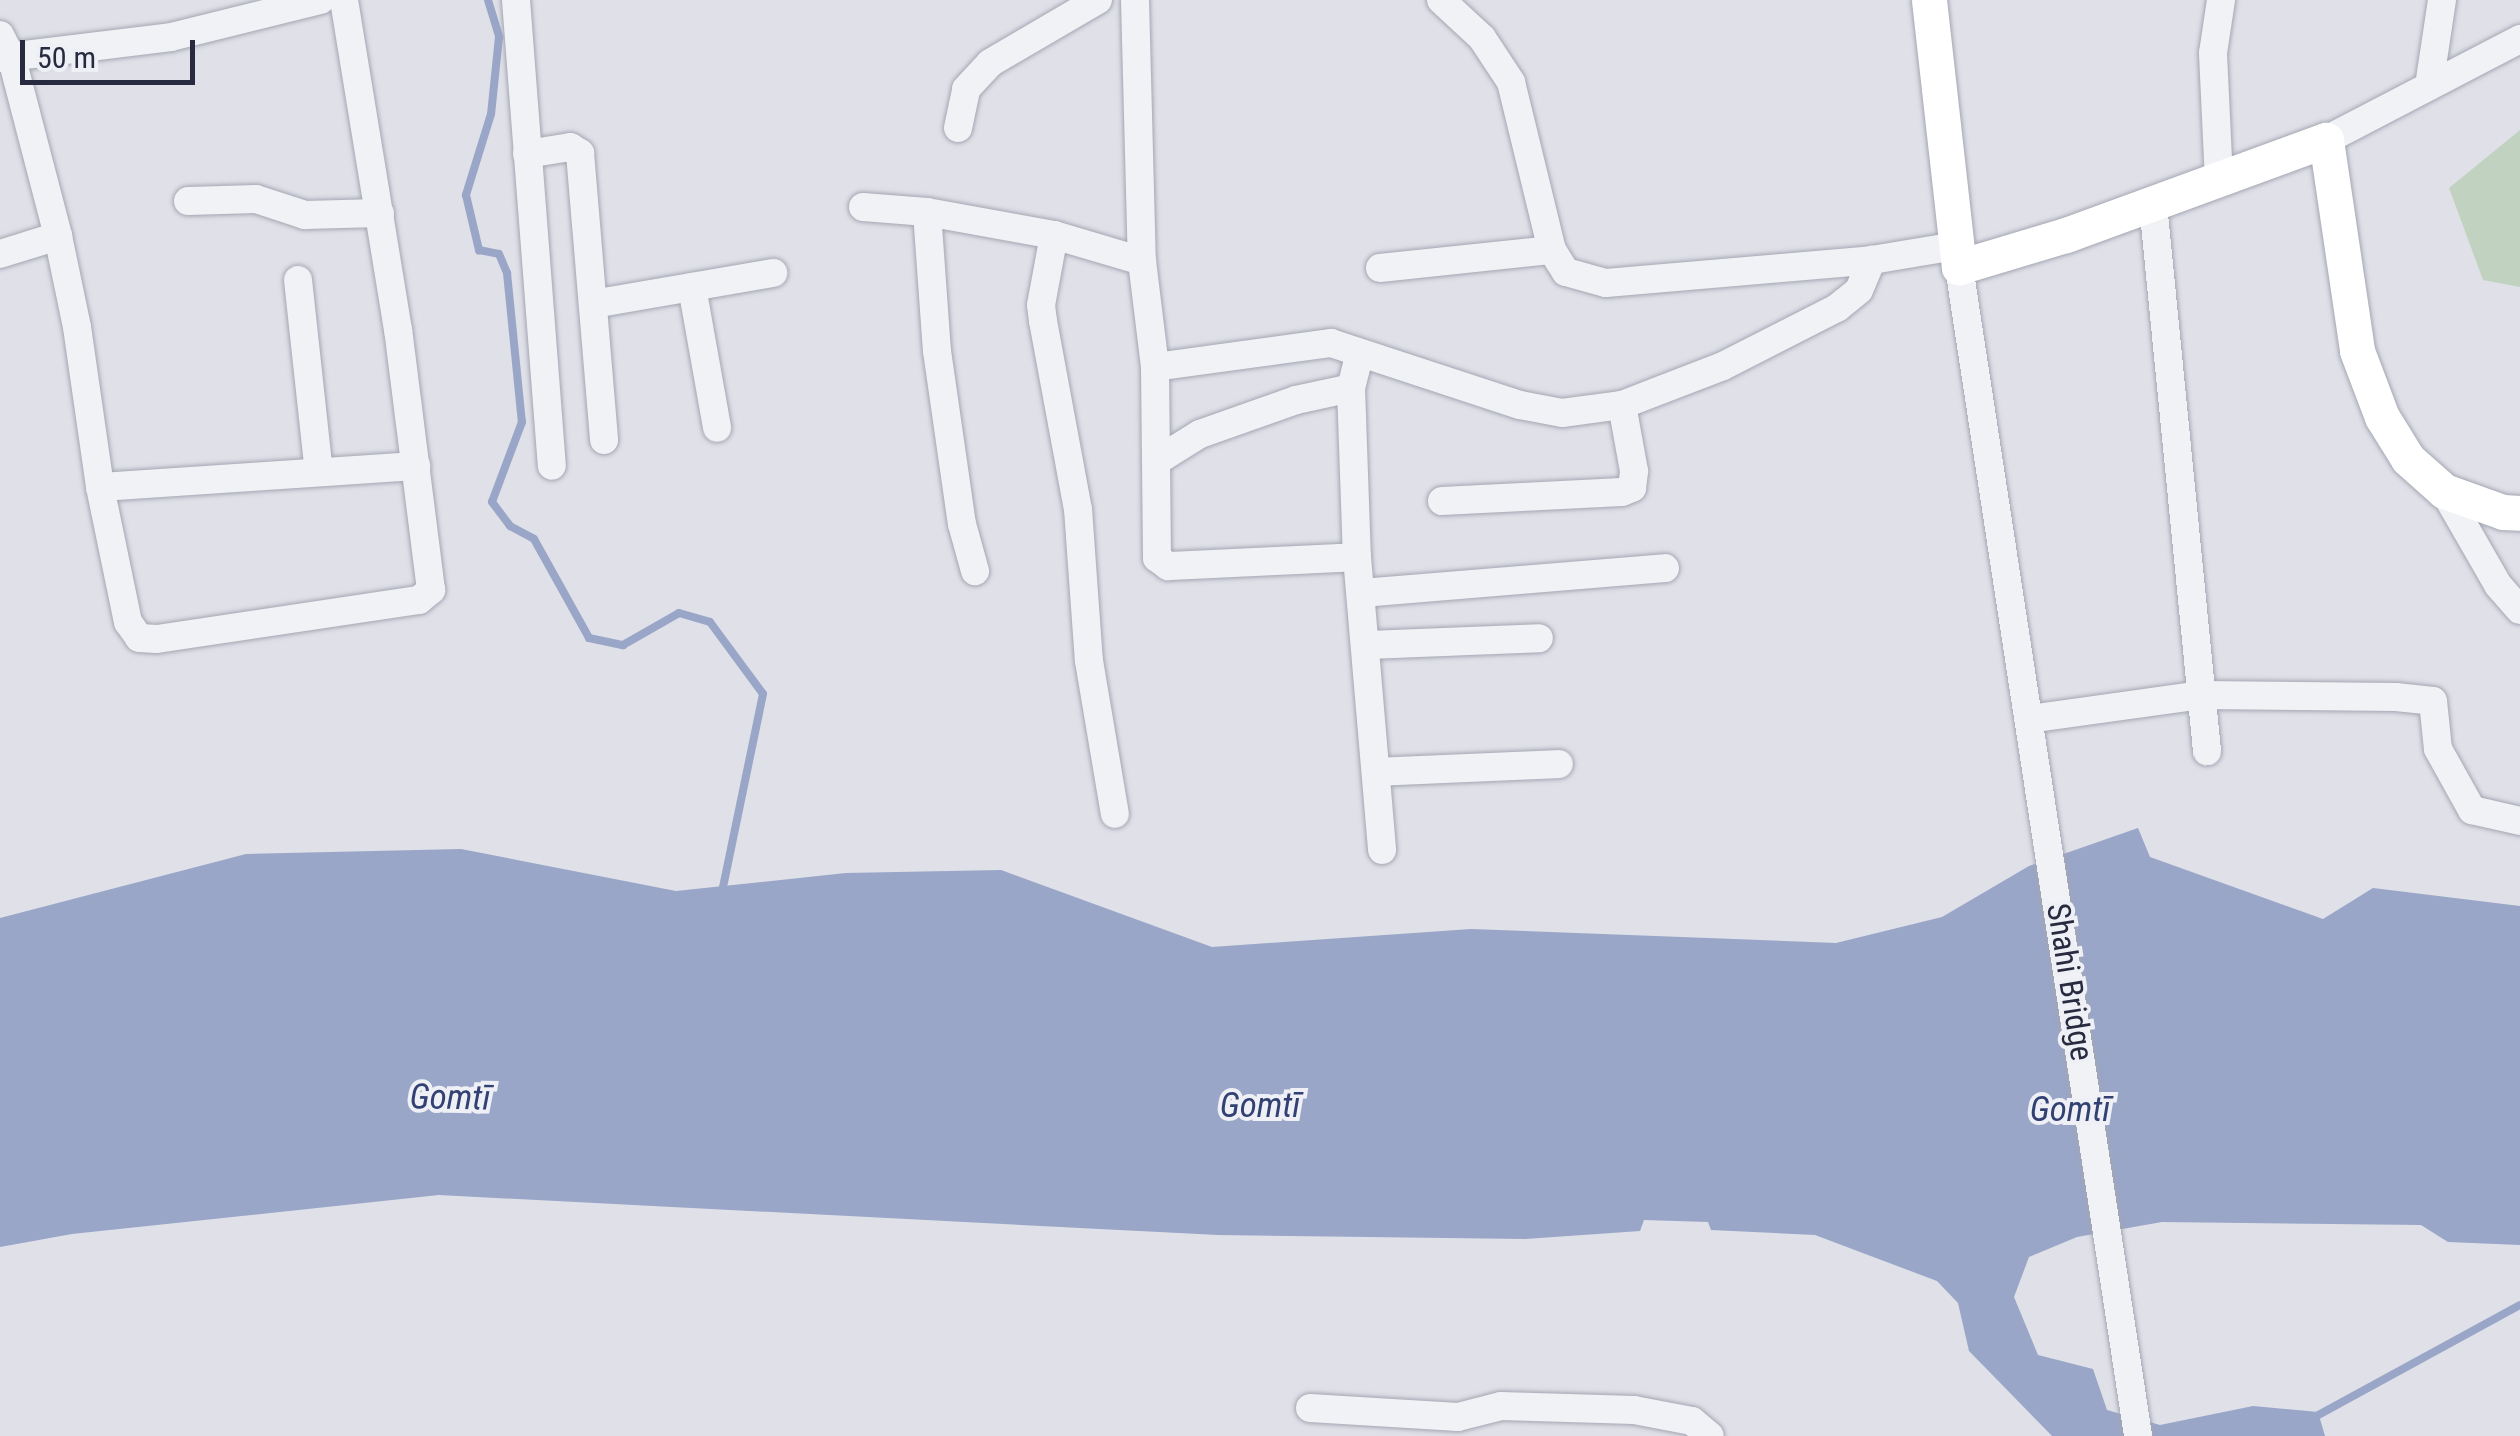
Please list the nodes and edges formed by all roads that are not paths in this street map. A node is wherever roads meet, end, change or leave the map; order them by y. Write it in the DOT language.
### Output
graph roads {
  1 [pos="322,0"];
  2 [pos="344,0"];
  3 [pos="516,0"];
  4 [pos="1098,0"];
  5 [pos="1135,0"];
  6 [pos="1441,0"];
  7 [pos="1929,0"];
  8 [pos="2221,0"];
  9 [pos="2442,0"];
  10 [pos="2520,39"];
  11 [pos="4,50"];
  12 [pos="2429,86"];
  13 [pos="958,128"];
  14 [pos="2326,140"];
  15 [pos="527,154"];
  16 [pos="2218,181"];
  17 [pos="188,200"];
  18 [pos="2153,204"];
  19 [pos="863,207"];
  20 [pos="380,212"];
  21 [pos="927,212"];
  22 [pos="1054,235"];
  23 [pos="58,236"];
  24 [pos="1552,250"];
  25 [pos="0,254"];
  26 [pos="1958,257"];
  27 [pos="1872,260"];
  28 [pos="1142,261"];
  29 [pos="1380,268"];
  30 [pos="773,273"];
  31 [pos="298,280"];
  32 [pos="692,287"];
  33 [pos="593,304"];
  34 [pos="1359,356"];
  35 [pos="1155,367"];
  36 [pos="1351,388"];
  37 [pos="1622,404"];
  38 [pos="717,428"];
  39 [pos="604,440"];
  40 [pos="1158,460"];
  41 [pos="416,466"];
  42 [pos="552,466"];
  43 [pos="319,472"];
  44 [pos="100,487"];
  45 [pos="2444,491"];
  46 [pos="1442,502"];
  47 [pos="2520,513"];
  48 [pos="1357,557"];
  49 [pos="1665,568"];
  50 [pos="975,571"];
  51 [pos="1362,594"];
  52 [pos="2520,610"];
  53 [pos="1539,638"];
  54 [pos="1368,645"];
  55 [pos="2202,695"];
  56 [pos="2029,719"];
  57 [pos="2207,751"];
  58 [pos="1559,764"];
  59 [pos="1376,772"];
  60 [pos="1115,814"];
  61 [pos="2520,821"];
  62 [pos="1382,850"];
  63 [pos="1310,1408"];
  64 [pos="1710,1436"];
  65 [pos="2138,1436"];
  1 -- 11 [label="street"];
  2 -- 20 [label="street"];
  3 -- 15 [label="street"];
  4 -- 13 [label="street"];
  5 -- 28 [label="street"];
  6 -- 24 [label="street"];
  7 -- 26 [label="main road"];
  8 -- 16 [label="street"];
  9 -- 12 [label="street"];
  10 -- 12 [label="street"];
  11 -- 23 [label="street"];
  12 -- 14 [label="street"];
  14 -- 16 [label="main road"];
  14 -- 45 [label="main road"];
  15 -- 33 [label="street"];
  15 -- 42 [label="street"];
  16 -- 18 [label="main road"];
  17 -- 20 [label="street"];
  18 -- 26 [label="main road"];
  18 -- 55 [label="street"];
  19 -- 21 [label="street"];
  20 -- 41 [label="street"];
  21 -- 22 [label="street"];
  21 -- 50 [label="street"];
  22 -- 28 [label="street"];
  22 -- 60 [label="street"];
  23 -- 25 [label="street"];
  23 -- 44 [label="street"];
  24 -- 27 [label="street"];
  24 -- 29 [label="street"];
  26 -- 27 [label="street"];
  26 -- 56 [label="street, Shahi Bridge"];
  27 -- 37 [label="street"];
  28 -- 35 [label="street"];
  30 -- 32 [label="street"];
  31 -- 43 [label="street"];
  32 -- 33 [label="street"];
  32 -- 38 [label="street"];
  33 -- 39 [label="street"];
  34 -- 35 [label="street"];
  34 -- 36 [label="street"];
  34 -- 37 [label="street"];
  35 -- 40 [label="street"];
  36 -- 40 [label="street"];
  36 -- 48 [label="street"];
  37 -- 46 [label="street"];
  40 -- 48 [label="street"];
  41 -- 43 [label="street"];
  41 -- 44 [label="street"];
  43 -- 44 [label="street"];
  45 -- 47 [label="main road"];
  45 -- 52 [label="street"];
  48 -- 51 [label="street"];
  49 -- 51 [label="street"];
  51 -- 54 [label="street"];
  53 -- 54 [label="street"];
  54 -- 59 [label="street"];
  55 -- 56 [label="street"];
  55 -- 57 [label="street"];
  55 -- 61 [label="street"];
  56 -- 65 [label="street, Shahi Bridge"];
  58 -- 59 [label="street"];
  59 -- 62 [label="street"];
  63 -- 64 [label="street"];
}
